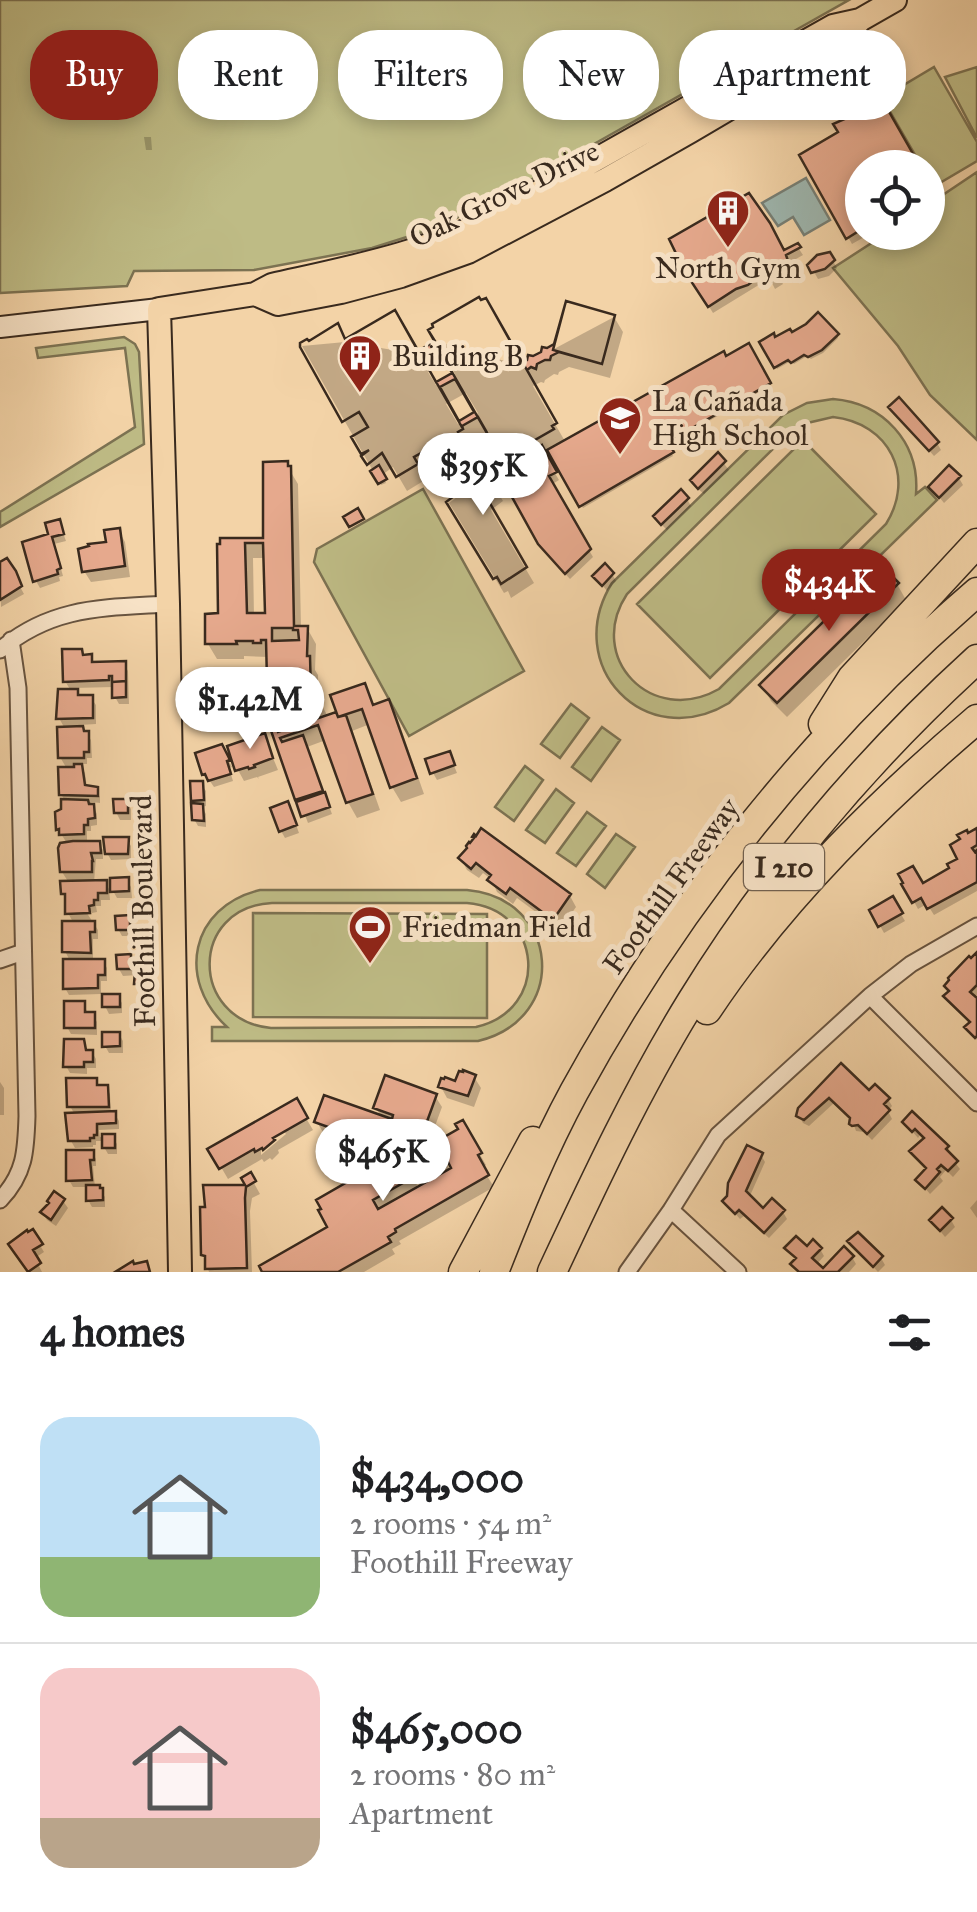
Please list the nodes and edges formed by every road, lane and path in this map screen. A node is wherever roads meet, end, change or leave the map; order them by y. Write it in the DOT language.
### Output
graph roads {
  1 [pos="895,0"];
  2 [pos="159,309"];
  3 [pos="0,327"];
  4 [pos="977,543"];
  5 [pos="977,592"];
  6 [pos="168,604"];
  7 [pos="6,645"];
  8 [pos="977,659"];
  9 [pos="977,718"];
  10 [pos="779,792"];
  11 [pos="977,926"];
  12 [pos="22,952"];
  13 [pos="0,960"];
  14 [pos="870,996"];
  15 [pos="616,1020"];
  16 [pos="977,1103"];
  17 [pos="632,1106"];
  18 [pos="0,1200"];
  19 [pos="671,1210"];
  20 [pos="180,1272"];
  21 [pos="463,1272"];
  22 [pos="494,1272"];
  23 [pos="552,1272"];
  24 [pos="627,1272"];
  25 [pos="738,1272"];
  1 -- 2 [label="main road, Oak Grove Drive"];
  2 -- 3 [label="street, Oak Grove Drive"];
  2 -- 6 [label="main road, Foothill Boulevard"];
  4 -- 10 [label="highway"];
  5 -- 10 [label="highway, Foothill Freeway / I 210"];
  6 -- 7 [label="street"];
  6 -- 20 [label="main road, Foothill Boulevard"];
  7 -- 12 [label="street"];
  8 -- 17 [label="highway, I 210"];
  9 -- 17 [label="highway"];
  10 -- 15 [label="highway, Foothill Freeway / I 210"];
  11 -- 14 [label="street"];
  12 -- 13 [label="street"];
  12 -- 18 [label="street"];
  14 -- 16 [label="street"];
  14 -- 19 [label="street"];
  15 -- 21 [label="highway"];
  15 -- 22 [label="highway, Foothill Freeway / I 210"];
  17 -- 23 [label="highway, I 210"];
  19 -- 24 [label="street"];
  19 -- 25 [label="street"];
}
